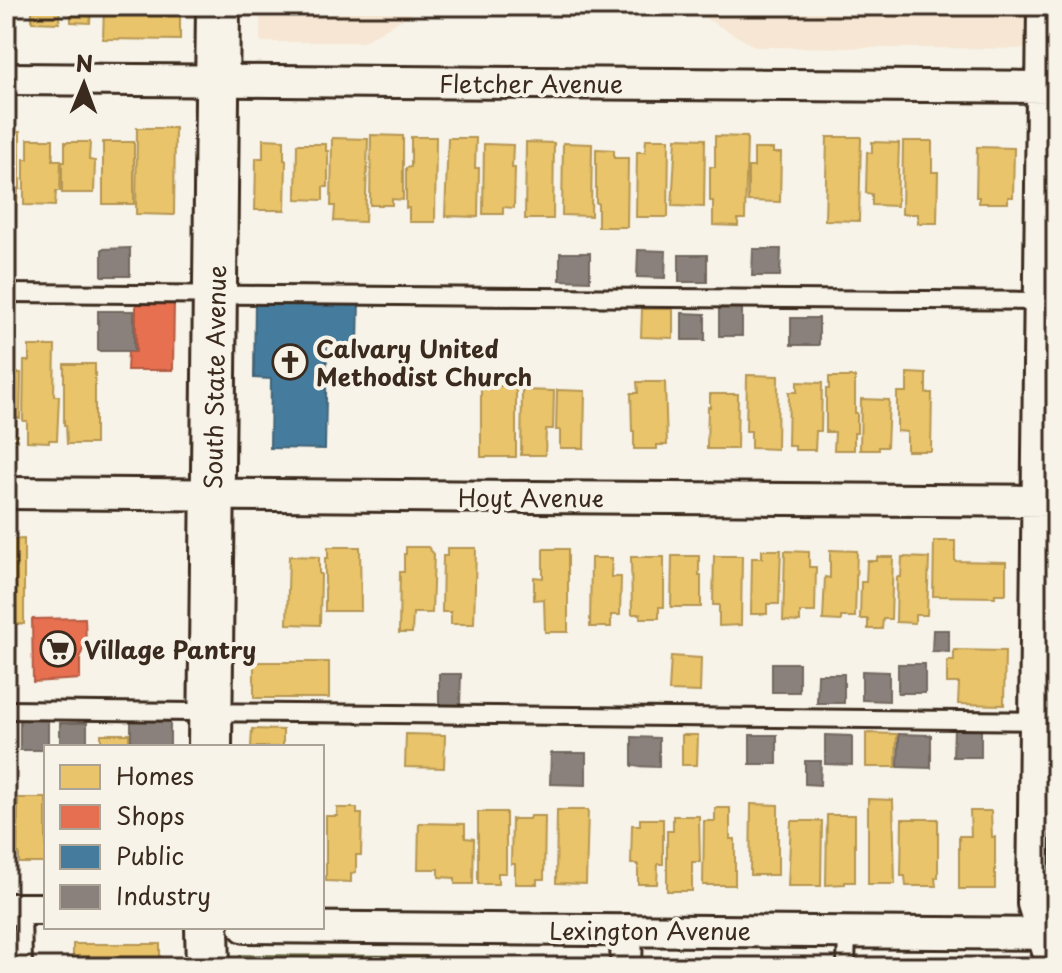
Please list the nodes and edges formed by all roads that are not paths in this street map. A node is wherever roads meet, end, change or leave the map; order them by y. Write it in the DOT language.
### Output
graph roads {
  1 [pos="218,6"];
  2 [pos="1043,6"];
  3 [pos="6,79"];
  4 [pos="217,80"];
  5 [pos="1049,86"];
  6 [pos="6,293"];
  7 [pos="215,295"];
  8 [pos="1048,301"];
  9 [pos="6,493"];
  10 [pos="213,495"];
  11 [pos="1047,501"];
  12 [pos="6,710"];
  13 [pos="1046,720"];
  14 [pos="210,730"];
  15 [pos="25,909"];
  16 [pos="324,928"];
  17 [pos="207,929"];
  18 [pos="627,930"];
  19 [pos="847,932"];
  20 [pos="1049,934"];
  21 [pos="23,967"];
  22 [pos="208,967"];
  23 [pos="626,967"];
  24 [pos="846,967"];
  25 [pos="1050,967"];
  1 -- 4 [label="street, South State Avenue"];
  2 -- 5 [label="street"];
  3 -- 4 [label="street, Fletcher Avenue"];
  4 -- 5 [label="street, Fletcher Avenue"];
  4 -- 7 [label="street, South State Avenue"];
  5 -- 8 [label="street"];
  6 -- 7 [label="lane"];
  7 -- 8 [label="lane"];
  7 -- 10 [label="street, South State Avenue"];
  8 -- 11 [label="street"];
  9 -- 10 [label="street, Hoyt Avenue"];
  10 -- 11 [label="street, Hoyt Avenue"];
  10 -- 14 [label="street, South State Avenue"];
  11 -- 13 [label="street"];
  12 -- 14 [label="lane"];
  13 -- 14 [label="lane"];
  13 -- 20 [label="street"];
  15 -- 21 [label="lane"];
  16 -- 18 [label="street, Lexington Avenue"];
  17 -- 22 [label="street"];
  18 -- 19 [label="street, Lexington Avenue"];
  18 -- 23 [label="street"];
  19 -- 20 [label="street, Lexington Avenue"];
  19 -- 24 [label="lane"];
  20 -- 25 [label="street"];
}
